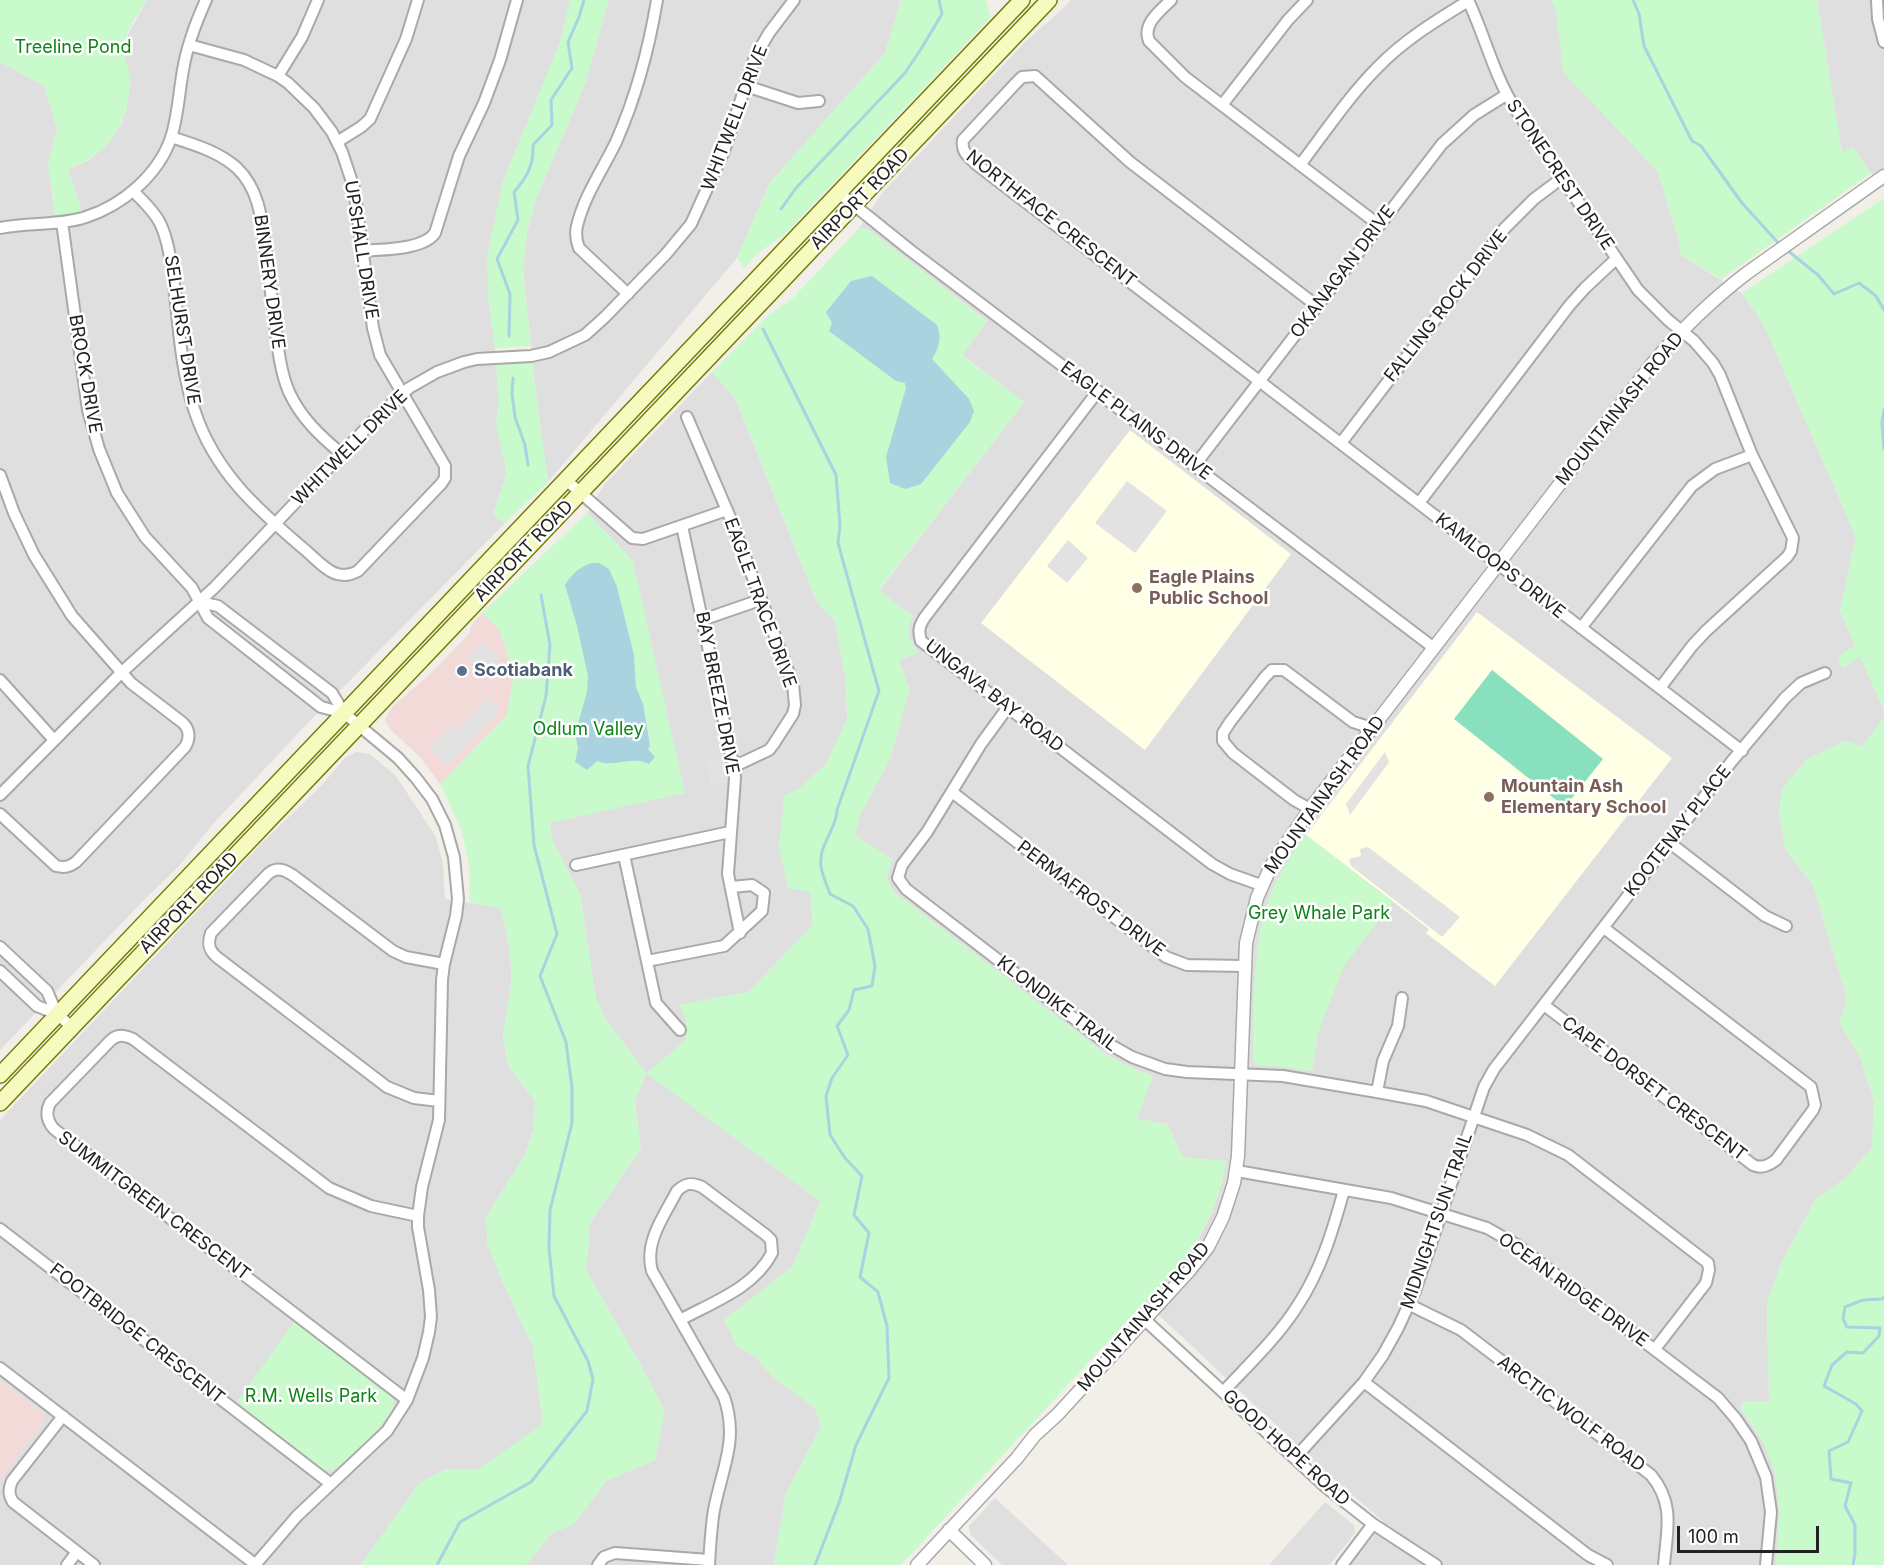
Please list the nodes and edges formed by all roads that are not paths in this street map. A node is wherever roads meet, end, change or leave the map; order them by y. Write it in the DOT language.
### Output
graph roads {
  1 [pos="206,0"];
  2 [pos="318,0"];
  3 [pos="418,0"];
  4 [pos="517,0"];
  5 [pos="657,0"];
  6 [pos="794,0"];
  7 [pos="1022,0"];
  8 [pos="1049,0"];
  9 [pos="1171,0"];
  10 [pos="1307,0"];
  11 [pos="1468,0"];
  12 [pos="1877,0"];
  13 [pos="1884,42"];
  14 [pos="189,45"];
  15 [pos="278,76"];
  16 [pos="746,86"];
  17 [pos="1506,95"];
  18 [pos="819,101"];
  19 [pos="1222,105"];
  20 [pos="171,137"];
  21 [pos="338,142"];
  22 [pos="1300,165"];
  23 [pos="1884,176"];
  24 [pos="1562,178"];
  25 [pos="134,192"];
  26 [pos="839,193"];
  27 [pos="854,205"];
  28 [pos="62,222"];
  29 [pos="1378,225"];
  30 [pos="0,228"];
  31 [pos="363,251"];
  32 [pos="1616,259"];
  33 [pos="628,294"];
  34 [pos="1317,306"];
  35 [pos="1682,332"];
  36 [pos="1259,381"];
  37 [pos="1098,391"];
  38 [pos="402,394"];
  39 [pos="687,417"];
  40 [pos="1341,443"];
  41 [pos="342,454"];
  42 [pos="1752,455"];
  43 [pos="1195,465"];
  44 [pos="0,475"];
  45 [pos="566,480"];
  46 [pos="580,493"];
  47 [pos="1419,503"];
  48 [pos="727,510"];
  49 [pos="275,524"];
  50 [pos="682,526"];
  51 [pos="1498,564"];
  52 [pos="760,600"];
  53 [pos="200,602"];
  54 [pos="702,620"];
  55 [pos="1581,628"];
  56 [pos="1434,648"];
  57 [pos="121,673"];
  58 [pos="1825,673"];
  59 [pos="0,680"];
  60 [pos="1660,688"];
  61 [pos="1008,707"];
  62 [pos="344,713"];
  63 [pos="359,725"];
  64 [pos="1372,729"];
  65 [pos="54,740"];
  66 [pos="1742,751"];
  67 [pos="734,766"];
  68 [pos="952,792"];
  69 [pos="0,795"];
  70 [pos="1310,809"];
  71 [pos="0,814"];
  72 [pos="730,832"];
  73 [pos="1671,843"];
  74 [pos="624,855"];
  75 [pos="576,865"];
  76 [pos="1261,885"];
  77 [pos="732,887"];
  78 [pos="1786,926"];
  79 [pos="1604,928"];
  80 [pos="740,933"];
  81 [pos="0,947"];
  82 [pos="647,961"];
  83 [pos="444,964"];
  84 [pos="1244,966"];
  85 [pos="0,971"];
  86 [pos="1402,998"];
  87 [pos="1544,1005"];
  88 [pos="57,1014"];
  89 [pos="72,1027"];
  90 [pos="680,1030"];
  91 [pos="1241,1074"];
  92 [pos="0,1075"];
  93 [pos="1377,1092"];
  94 [pos="439,1101"];
  95 [pos="0,1103"];
  96 [pos="1473,1116"];
  97 [pos="1237,1171"];
  98 [pos="1344,1190"];
  99 [pos="1441,1213"];
  100 [pos="418,1215"];
  101 [pos="0,1229"];
  102 [pos="1410,1305"];
  103 [pos="1144,1319"];
  104 [pos="680,1320"];
  105 [pos="1655,1349"];
  106 [pos="0,1368"];
  107 [pos="1364,1382"];
  108 [pos="1223,1392"];
  109 [pos="407,1400"];
  110 [pos="63,1416"];
  111 [pos="1295,1458"];
  112 [pos="331,1484"];
  113 [pos="1373,1524"];
  114 [pos="949,1530"];
  115 [pos="76,1552"];
  116 [pos="709,1562"];
  117 [pos="67,1565"];
  118 [pos="94,1565"];
  119 [pos="256,1565"];
  120 [pos="598,1565"];
  121 [pos="917,1565"];
  122 [pos="985,1565"];
  123 [pos="1342,1565"];
  124 [pos="1436,1565"];
  125 [pos="1607,1565"];
  126 [pos="1664,1565"];
  127 [pos="1766,1565"];
  1 -- 14 [label="street"];
  2 -- 15 [label="street"];
  3 -- 21 [label="street"];
  4 -- 31 [label="street"];
  5 -- 33 [label="street"];
  6 -- 16 [label="street, WHITWELL DRIVE"];
  7 -- 26 [label="main road, AIRPORT ROAD"];
  8 -- 27 [label="main road, AIRPORT ROAD"];
  9 -- 19 [label="street"];
  10 -- 19 [label="street"];
  11 -- 17 [label="street, STONECREST DRIVE"];
  11 -- 22 [label="street"];
  12 -- 13 [label="street"];
  14 -- 15 [label="street, UPSHALL DRIVE"];
  14 -- 20 [label="street"];
  15 -- 21 [label="street, UPSHALL DRIVE"];
  16 -- 18 [label="street"];
  16 -- 33 [label="street, WHITWELL DRIVE"];
  17 -- 24 [label="street, STONECREST DRIVE"];
  17 -- 29 [label="street, OKANAGAN DRIVE"];
  19 -- 22 [label="street"];
  20 -- 25 [label="street"];
  20 -- 41 [label="street, BINNERY DRIVE"];
  21 -- 31 [label="street, UPSHALL DRIVE"];
  22 -- 29 [label="street"];
  23 -- 35 [label="street, MOUNTAINASH ROAD"];
  24 -- 32 [label="street, STONECREST DRIVE"];
  24 -- 40 [label="street, FALLING ROCK DRIVE"];
  25 -- 28 [label="street"];
  25 -- 49 [label="street, SELHURST DRIVE"];
  26 -- 27 [label="street, EAGLE PLAINS DRIVE"];
  26 -- 45 [label="main road, AIRPORT ROAD"];
  27 -- 37 [label="street, EAGLE PLAINS DRIVE"];
  27 -- 46 [label="main road, AIRPORT ROAD"];
  28 -- 30 [label="street"];
  28 -- 53 [label="street, BROCK DRIVE"];
  29 -- 34 [label="street, OKANAGAN DRIVE"];
  31 -- 38 [label="street, UPSHALL DRIVE"];
  32 -- 35 [label="street, STONECREST DRIVE"];
  32 -- 47 [label="street"];
  33 -- 38 [label="street, WHITWELL DRIVE"];
  34 -- 36 [label="street, OKANAGAN DRIVE"];
  34 -- 36 [label="street, NORTHFACE CRESCENT"];
  35 -- 42 [label="street, STONECREST DRIVE"];
  35 -- 51 [label="street, MOUNTAINASH ROAD"];
  36 -- 40 [label="street, KAMLOOPS DRIVE"];
  36 -- 43 [label="street, OKANAGAN DRIVE"];
  37 -- 43 [label="street, EAGLE PLAINS DRIVE"];
  37 -- 61 [label="street, UNGAVA BAY ROAD"];
  38 -- 41 [label="street, WHITWELL DRIVE"];
  38 -- 49 [label="street, SELHURST DRIVE"];
  39 -- 48 [label="street, EAGLE TRACE DRIVE"];
  40 -- 47 [label="street, KAMLOOPS DRIVE"];
  41 -- 49 [label="street, WHITWELL DRIVE"];
  42 -- 55 [label="street"];
  42 -- 60 [label="street, STONECREST DRIVE"];
  43 -- 56 [label="street, EAGLE PLAINS DRIVE"];
  44 -- 57 [label="street"];
  45 -- 46 [label="street"];
  45 -- 62 [label="main road, AIRPORT ROAD"];
  46 -- 50 [label="street"];
  46 -- 63 [label="main road, AIRPORT ROAD"];
  47 -- 51 [label="street, KAMLOOPS DRIVE"];
  48 -- 50 [label="street"];
  48 -- 52 [label="street, EAGLE TRACE DRIVE"];
  49 -- 53 [label="street, WHITWELL DRIVE"];
  50 -- 54 [label="street, BAY BREEZE DRIVE"];
  51 -- 55 [label="street, KAMLOOPS DRIVE"];
  51 -- 56 [label="street, MOUNTAINASH ROAD"];
  52 -- 54 [label="street"];
  52 -- 67 [label="street, EAGLE TRACE DRIVE"];
  53 -- 57 [label="street, WHITWELL DRIVE"];
  53 -- 62 [label="street, BROCK DRIVE"];
  53 -- 62 [label="street, BROCK DRIVE"];
  54 -- 67 [label="street, BAY BREEZE DRIVE"];
  55 -- 60 [label="street, KAMLOOPS DRIVE"];
  56 -- 64 [label="street, MOUNTAINASH ROAD"];
  57 -- 65 [label="street, WHITWELL DRIVE"];
  57 -- 71 [label="street"];
  58 -- 66 [label="street, KOOTENAY PLACE"];
  59 -- 65 [label="street"];
  60 -- 66 [label="street, KAMLOOPS DRIVE"];
  61 -- 68 [label="street"];
  61 -- 76 [label="street, UNGAVA BAY ROAD"];
  62 -- 63 [label="street, BROCK DRIVE"];
  62 -- 88 [label="main road, AIRPORT ROAD"];
  63 -- 83 [label="street, BROCK DRIVE"];
  63 -- 89 [label="main road, AIRPORT ROAD"];
  64 -- 70 [label="street, MOUNTAINASH ROAD"];
  64 -- 70 [label="street"];
  65 -- 69 [label="street, WHITWELL DRIVE"];
  66 -- 73 [label="street, KOOTENAY PLACE"];
  67 -- 72 [label="street, BAY BREEZE DRIVE"];
  68 -- 84 [label="street, PERMAFROST DRIVE"];
  68 -- 91 [label="street, KLONDIKE TRAIL"];
  70 -- 76 [label="street, MOUNTAINASH ROAD"];
  72 -- 74 [label="street"];
  72 -- 77 [label="street, BAY BREEZE DRIVE"];
  73 -- 78 [label="street"];
  73 -- 79 [label="street, KOOTENAY PLACE"];
  74 -- 75 [label="street"];
  74 -- 82 [label="street"];
  76 -- 84 [label="street, MOUNTAINASH ROAD"];
  77 -- 80 [label="street, BAY BREEZE DRIVE"];
  77 -- 80 [label="street"];
  79 -- 87 [label="street, KOOTENAY PLACE"];
  79 -- 87 [label="street, CAPE DORSET CRESCENT"];
  80 -- 82 [label="street"];
  81 -- 88 [label="street"];
  82 -- 90 [label="street"];
  83 -- 94 [label="street, BROCK DRIVE"];
  83 -- 94 [label="street"];
  84 -- 91 [label="street, MOUNTAINASH ROAD"];
  85 -- 88 [label="street"];
  86 -- 93 [label="street"];
  87 -- 96 [label="street, MIDNIGHTSUN TRAIL"];
  88 -- 89 [label="street"];
  88 -- 92 [label="main road, AIRPORT ROAD"];
  89 -- 95 [label="main road, AIRPORT ROAD"];
  91 -- 93 [label="street, KLONDIKE TRAIL"];
  91 -- 97 [label="street, MOUNTAINASH ROAD"];
  93 -- 96 [label="street, KLONDIKE TRAIL"];
  94 -- 100 [label="street, BROCK DRIVE"];
  96 -- 99 [label="street, MIDNIGHTSUN TRAIL"];
  96 -- 105 [label="street, KLONDIKE TRAIL"];
  97 -- 98 [label="street, OCEAN RIDGE DRIVE"];
  97 -- 103 [label="street, MOUNTAINASH ROAD"];
  98 -- 99 [label="street, OCEAN RIDGE DRIVE"];
  98 -- 108 [label="street"];
  99 -- 102 [label="street, MIDNIGHTSUN TRAIL"];
  99 -- 105 [label="street, OCEAN RIDGE DRIVE"];
  100 -- 109 [label="street, BROCK DRIVE"];
  100 -- 109 [label="street, SUMMITGREEN CRESCENT"];
  101 -- 112 [label="street, FOOTBRIDGE CRESCENT"];
  102 -- 107 [label="street, MIDNIGHTSUN TRAIL"];
  102 -- 126 [label="street, ARCTIC WOLF ROAD"];
  103 -- 108 [label="street, GOOD HOPE ROAD"];
  103 -- 114 [label="street, MOUNTAINASH ROAD"];
  104 -- 104 [label="street"];
  104 -- 116 [label="street"];
  105 -- 127 [label="street, OCEAN RIDGE DRIVE"];
  106 -- 110 [label="street"];
  107 -- 111 [label="street, MIDNIGHTSUN TRAIL"];
  107 -- 125 [label="street"];
  108 -- 111 [label="street, GOOD HOPE ROAD"];
  109 -- 112 [label="street, BROCK DRIVE"];
  110 -- 115 [label="street"];
  110 -- 119 [label="street"];
  111 -- 113 [label="street, GOOD HOPE ROAD"];
  112 -- 119 [label="street, BROCK DRIVE"];
  113 -- 123 [label="street"];
  113 -- 124 [label="street, GOOD HOPE ROAD"];
  114 -- 121 [label="street, MOUNTAINASH ROAD"];
  114 -- 122 [label="street"];
  115 -- 117 [label="street"];
  115 -- 118 [label="street"];
  116 -- 120 [label="street"];
}
